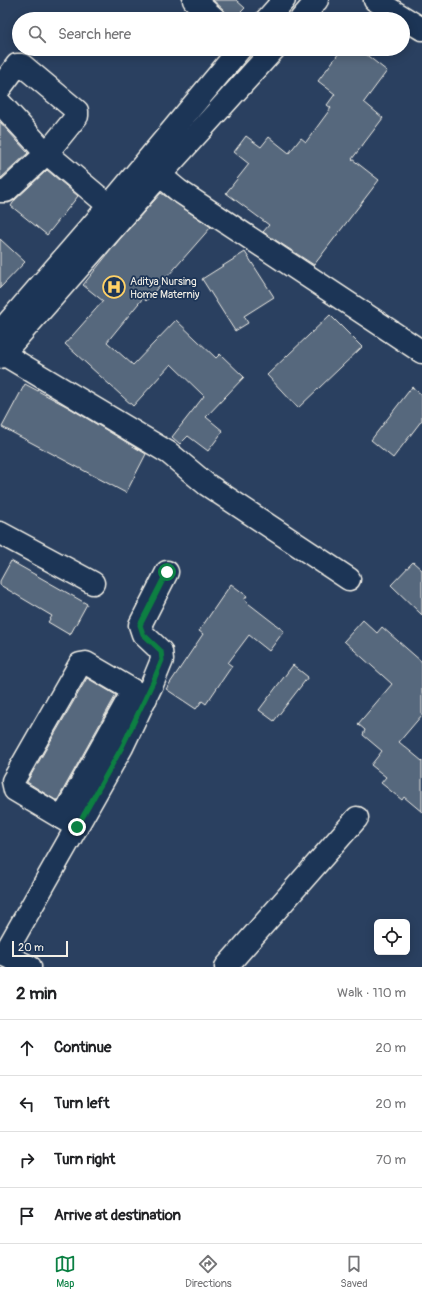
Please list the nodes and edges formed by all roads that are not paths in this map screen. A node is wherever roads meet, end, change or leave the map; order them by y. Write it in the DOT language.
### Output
graph roads {
  1 [pos="194,0"];
  2 [pos="284,0"];
  3 [pos="317,0"];
  4 [pos="374,0"];
  5 [pos="207,12"];
  6 [pos="273,12"];
  7 [pos="307,12"];
  8 [pos="393,12"];
  9 [pos="410,22"];
  10 [pos="422,30"];
  11 [pos="235,56"];
  12 [pos="259,56"];
  13 [pos="0,88"];
  14 [pos="0,103"];
  15 [pos="47,153"];
  16 [pos="152,169"];
  17 [pos="0,191"];
  18 [pos="116,212"];
  19 [pos="0,332"];
  20 [pos="422,352"];
  21 [pos="1,354"];
  22 [pos="0,533"];
  23 [pos="167,572"];
  24 [pos="349,579"];
  25 [pos="93,583"];
  26 [pos="139,695"];
  27 [pos="357,818"];
  28 [pos="69,823"];
  29 [pos="2,954"];
  30 [pos="30,967"];
  31 [pos="226,967"];
  1 -- 5 [label="street"];
  2 -- 6 [label="street"];
  3 -- 7 [label="street"];
  4 -- 8 [label="street"];
  9 -- 10 [label="street"];
  11 -- 16 [label="street"];
  12 -- 16 [label="street"];
  13 -- 15 [label="street"];
  14 -- 15 [label="street"];
  15 -- 17 [label="street"];
  15 -- 18 [label="street"];
  16 -- 18 [label="street"];
  16 -- 20 [label="street"];
  18 -- 19 [label="street"];
  18 -- 21 [label="street"];
  21 -- 24 [label="street"];
  22 -- 25 [label="street"];
  23 -- 26 [label="street"];
  26 -- 28 [label="street"];
  26 -- 28 [label="street"];
  27 -- 31 [label="street"];
  28 -- 29 [label="street"];
  29 -- 30 [label="street"];
}
